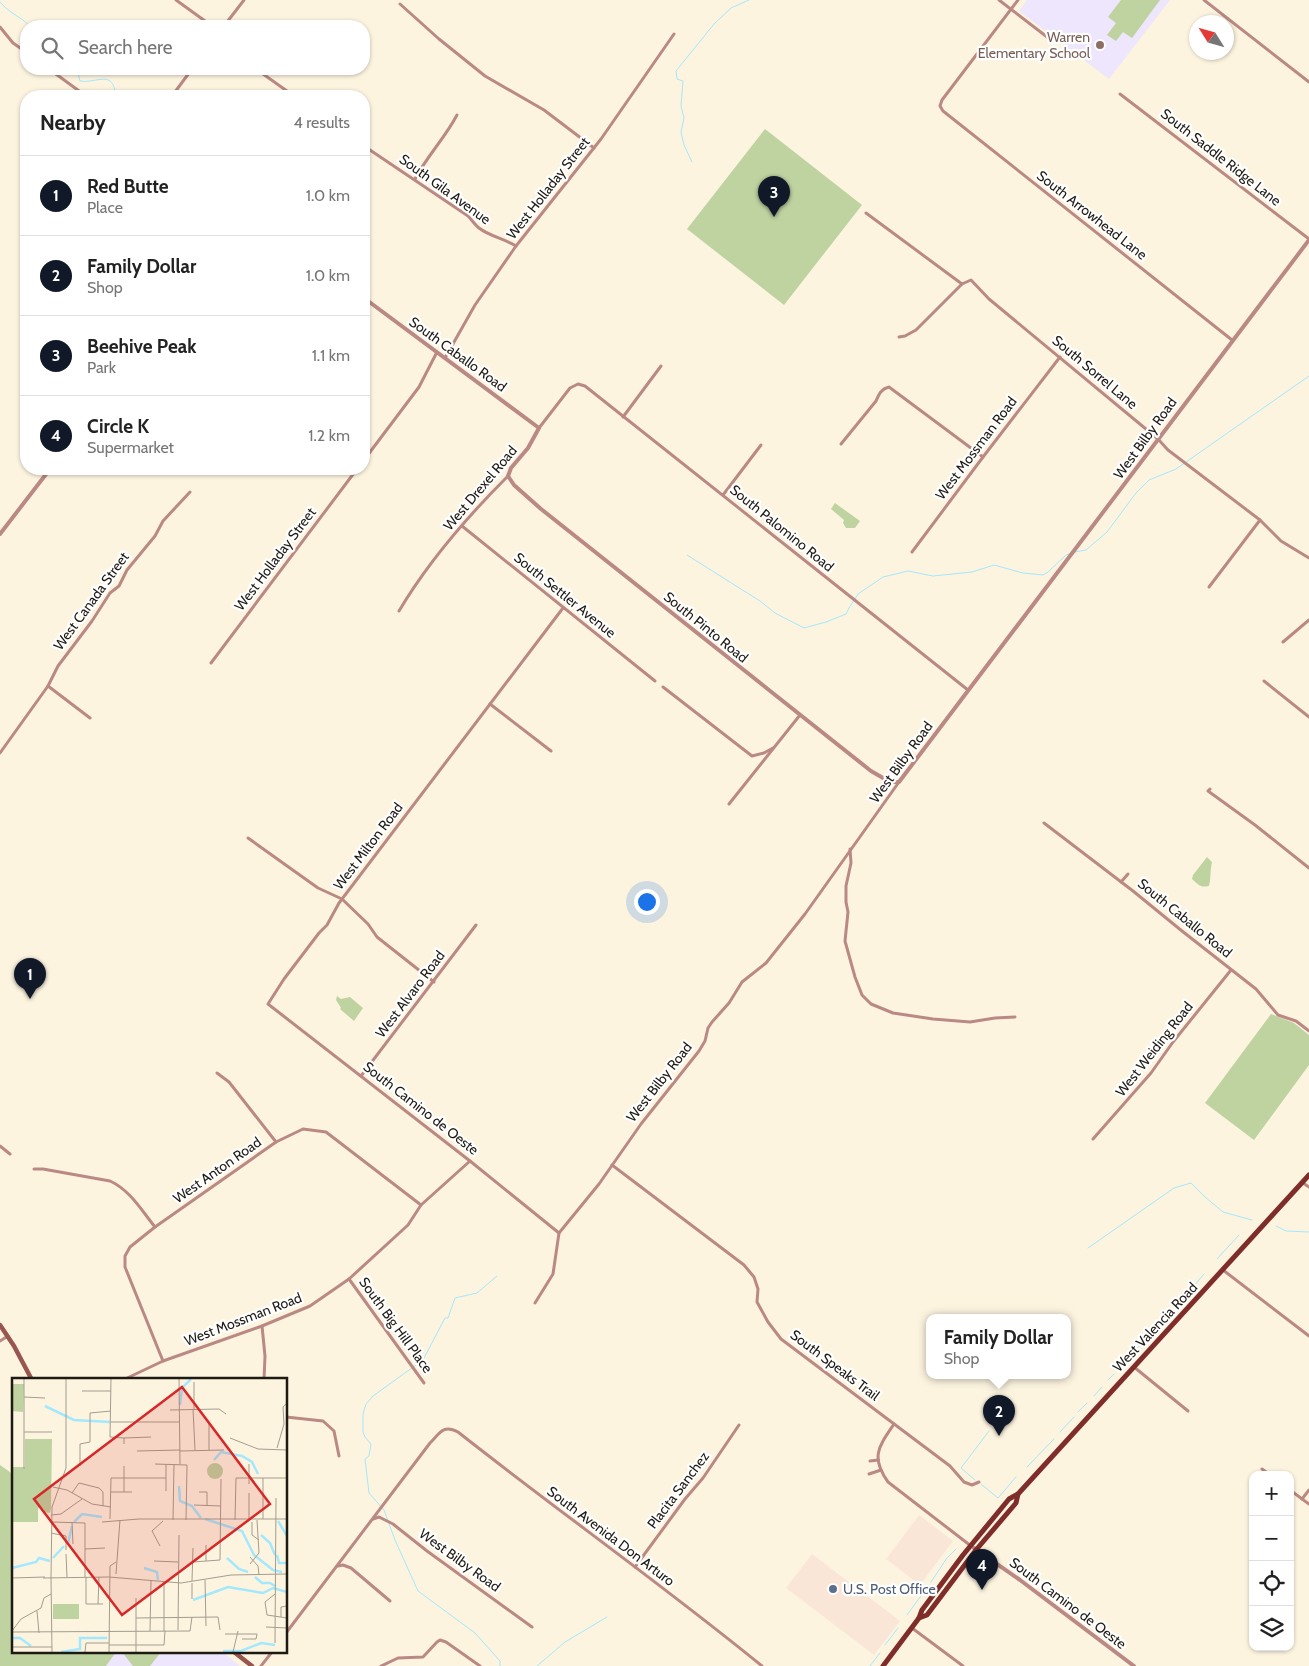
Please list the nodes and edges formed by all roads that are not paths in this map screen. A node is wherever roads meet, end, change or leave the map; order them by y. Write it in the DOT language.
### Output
graph roads {
  1 [pos="176,0"];
  2 [pos="244,0"];
  3 [pos="999,0"];
  4 [pos="1018,0"];
  5 [pos="1204,0"];
  6 [pos="400,4"];
  7 [pos="1011,9"];
  8 [pos="204,20"];
  9 [pos="229,20"];
  10 [pos="0,27"];
  11 [pos="674,34"];
  12 [pos="1051,40"];
  13 [pos="20,48"];
  14 [pos="57,75"];
  15 [pos="188,75"];
  16 [pos="264,75"];
  17 [pos="1309,82"];
  18 [pos="78,90"];
  19 [pos="176,90"];
  20 [pos="286,90"];
  21 [pos="1120,94"];
  22 [pos="457,115"];
  23 [pos="594,148"];
  24 [pos="370,150"];
  25 [pos="415,179"];
  26 [pos="866,214"];
  27 [pos="1309,239"];
  28 [pos="516,246"];
  29 [pos="962,284"];
  30 [pos="370,302"];
  31 [pos="899,337"];
  32 [pos="1232,340"];
  33 [pos="437,352"];
  34 [pos="1060,357"];
  35 [pos="445,358"];
  36 [pos="661,366"];
  37 [pos="581,384"];
  38 [pos="623,416"];
  39 [pos="539,428"];
  40 [pos="1158,439"];
  41 [pos="841,444"];
  42 [pos="761,445"];
  43 [pos="370,452"];
  44 [pos="983,456"];
  45 [pos="45,475"];
  46 [pos="352,475"];
  47 [pos="508,476"];
  48 [pos="190,492"];
  49 [pos="723,495"];
  50 [pos="1260,520"];
  51 [pos="462,526"];
  52 [pos="0,534"];
  53 [pos="912,552"];
  54 [pos="1309,558"];
  55 [pos="1209,588"];
  56 [pos="563,608"];
  57 [pos="399,611"];
  58 [pos="1309,620"];
  59 [pos="1283,642"];
  60 [pos="211,663"];
  61 [pos="655,681"];
  62 [pos="1264,681"];
  63 [pos="48,686"];
  64 [pos="663,687"];
  65 [pos="968,690"];
  66 [pos="490,704"];
  67 [pos="800,715"];
  68 [pos="90,718"];
  69 [pos="1309,718"];
  70 [pos="773,748"];
  71 [pos="551,751"];
  72 [pos="0,753"];
  73 [pos="899,782"];
  74 [pos="1209,790"];
  75 [pos="729,804"];
  76 [pos="1044,823"];
  77 [pos="248,838"];
  78 [pos="850,849"];
  79 [pos="1309,867"];
  80 [pos="1128,874"];
  81 [pos="1121,882"];
  82 [pos="342,899"];
  83 [pos="476,925"];
  84 [pos="1230,970"];
  85 [pos="434,982"];
  86 [pos="268,1004"];
  87 [pos="1015,1017"];
  88 [pos="1309,1031"];
  89 [pos="217,1074"];
  90 [pos="362,1076"];
  91 [pos="1093,1139"];
  92 [pos="276,1142"];
  93 [pos="0,1146"];
  94 [pos="10,1154"];
  95 [pos="470,1161"];
  96 [pos="612,1165"];
  97 [pos="34,1169"];
  98 [pos="1309,1175"];
  99 [pos="1302,1182"];
  100 [pos="1309,1187"];
  101 [pos="422,1205"];
  102 [pos="155,1227"];
  103 [pos="558,1233"];
  104 [pos="1223,1270"];
  105 [pos="350,1279"];
  106 [pos="535,1304"];
  107 [pos="0,1325"];
  108 [pos="262,1326"];
  109 [pos="8,1336"];
  110 [pos="1309,1336"];
  111 [pos="0,1341"];
  112 [pos="162,1361"];
  113 [pos="1133,1367"];
  114 [pos="31,1378"];
  115 [pos="126,1378"];
  116 [pos="264,1378"];
  117 [pos="424,1383"];
  118 [pos="1188,1411"];
  119 [pos="288,1417"];
  120 [pos="894,1424"];
  121 [pos="739,1425"];
  122 [pos="339,1456"];
  123 [pos="878,1460"];
  124 [pos="870,1461"];
  125 [pos="1262,1469"];
  126 [pos="881,1470"];
  127 [pos="1265,1471"];
  128 [pos="868,1474"];
  129 [pos="979,1482"];
  130 [pos="1309,1490"];
  131 [pos="1294,1493"];
  132 [pos="1018,1494"];
  133 [pos="1302,1499"];
  134 [pos="1309,1504"];
  135 [pos="372,1519"];
  136 [pos="971,1546"];
  137 [pos="976,1550"];
  138 [pos="337,1566"];
  139 [pos="634,1567"];
  140 [pos="390,1601"];
  141 [pos="919,1618"];
  142 [pos="532,1627"];
  143 [pos="912,1628"];
  144 [pos="288,1630"];
  145 [pos="237,1654"];
  146 [pos="270,1654"];
  147 [pos="252,1666"];
  148 [pos="261,1666"];
  149 [pos="381,1666"];
  150 [pos="480,1666"];
  151 [pos="762,1666"];
  152 [pos="883,1666"];
  153 [pos="963,1666"];
  154 [pos="1134,1666"];
  1 -- 8 [label="street"];
  2 -- 9 [label="street"];
  3 -- 7 [label="street"];
  4 -- 7 [label="street"];
  5 -- 17 [label="street"];
  6 -- 23 [label="street"];
  7 -- 12 [label="street"];
  7 -- 32 [label="street, South Arrowhead Lane"];
  10 -- 13 [label="street"];
  11 -- 23 [label="street, West Holladay Street"];
  14 -- 18 [label="street"];
  15 -- 19 [label="street"];
  16 -- 20 [label="street"];
  21 -- 27 [label="street, South Saddle Ridge Lane"];
  22 -- 25 [label="street"];
  23 -- 28 [label="street, West Holladay Street"];
  24 -- 25 [label="street, South Gila Avenue"];
  25 -- 28 [label="street, South Gila Avenue"];
  26 -- 29 [label="street, South Sorrel Lane"];
  27 -- 32 [label="street, West Bilby Road"];
  28 -- 35 [label="street, West Holladay Street"];
  29 -- 31 [label="street"];
  29 -- 34 [label="street, South Sorrel Lane"];
  30 -- 33 [label="street, South Caballo Road"];
  32 -- 40 [label="street, West Bilby Road"];
  33 -- 35 [label="street, South Caballo Road"];
  33 -- 43 [label="street"];
  34 -- 40 [label="street, South Sorrel Lane"];
  34 -- 44 [label="street, West Mossman Road"];
  35 -- 39 [label="street, South Caballo Road"];
  36 -- 38 [label="street"];
  37 -- 38 [label="street, South Palomino Road"];
  37 -- 39 [label="street, West Drexel Road"];
  38 -- 49 [label="street, South Palomino Road"];
  39 -- 47 [label="street, West Drexel Road"];
  40 -- 50 [label="street, South Sorrel Lane"];
  40 -- 65 [label="street, West Bilby Road"];
  41 -- 44 [label="street"];
  42 -- 49 [label="street"];
  44 -- 53 [label="street, West Mossman Road"];
  45 -- 52 [label="street"];
  46 -- 60 [label="street, West Holladay Street"];
  47 -- 51 [label="street, West Drexel Road"];
  47 -- 67 [label="street, South Pinto Road"];
  48 -- 63 [label="street, West Canada Street"];
  49 -- 65 [label="street, South Palomino Road"];
  50 -- 54 [label="street, South Sorrel Lane"];
  50 -- 55 [label="street"];
  51 -- 56 [label="street, South Settler Avenue"];
  51 -- 57 [label="street, West Drexel Road"];
  56 -- 61 [label="street, South Settler Avenue"];
  56 -- 66 [label="street, West Milton Road"];
  58 -- 59 [label="street"];
  62 -- 69 [label="street"];
  63 -- 68 [label="street"];
  63 -- 72 [label="street"];
  64 -- 70 [label="street"];
  65 -- 73 [label="street, West Bilby Road"];
  66 -- 71 [label="street"];
  66 -- 82 [label="street, West Milton Road"];
  67 -- 70 [label="street"];
  67 -- 73 [label="street, South Pinto Road"];
  70 -- 75 [label="street"];
  73 -- 78 [label="street, West Bilby Road"];
  74 -- 79 [label="street"];
  76 -- 81 [label="street, South Caballo Road"];
  77 -- 82 [label="street"];
  78 -- 87 [label="street"];
  78 -- 96 [label="street, West Bilby Road"];
  80 -- 81 [label="street"];
  81 -- 84 [label="street, South Caballo Road"];
  82 -- 85 [label="street"];
  82 -- 86 [label="street, West Milton Road"];
  83 -- 85 [label="street, West Alvaro Road"];
  84 -- 88 [label="street, South Caballo Road"];
  84 -- 91 [label="street, West Weiding Road"];
  85 -- 90 [label="street, West Alvaro Road"];
  86 -- 90 [label="street, South Camino de Oeste"];
  89 -- 92 [label="street"];
  90 -- 95 [label="street, South Camino de Oeste"];
  92 -- 101 [label="street, West Anton Road"];
  92 -- 102 [label="street, West Anton Road"];
  93 -- 94 [label="street"];
  95 -- 101 [label="street, West Mossman Road"];
  95 -- 103 [label="street, South Camino de Oeste"];
  96 -- 103 [label="street, West Bilby Road"];
  96 -- 120 [label="street, South Speaks Trail"];
  97 -- 102 [label="street"];
  98 -- 99 [label="main road, West Valencia Road"];
  99 -- 100 [label="street"];
  99 -- 104 [label="main road, West Valencia Road"];
  101 -- 105 [label="street, West Mossman Road"];
  102 -- 112 [label="street, West Anton Road"];
  103 -- 106 [label="street"];
  104 -- 110 [label="street"];
  104 -- 113 [label="main road, West Valencia Road"];
  105 -- 108 [label="street, West Mossman Road"];
  105 -- 117 [label="street, South Big Hill Place"];
  107 -- 109 [label="main road"];
  108 -- 112 [label="street, West Mossman Road"];
  108 -- 116 [label="street"];
  109 -- 111 [label="street"];
  109 -- 114 [label="main road"];
  112 -- 115 [label="street, West Mossman Road"];
  113 -- 118 [label="street"];
  113 -- 132 [label="main road, West Valencia Road"];
  119 -- 122 [label="street"];
  120 -- 123 [label="street"];
  120 -- 129 [label="street, South Speaks Trail"];
  121 -- 139 [label="street, Placita Sanchez"];
  123 -- 124 [label="street"];
  123 -- 126 [label="street, South Camino de Oeste"];
  125 -- 127 [label="street"];
  126 -- 128 [label="street"];
  126 -- 136 [label="street, South Camino de Oeste"];
  130 -- 133 [label="street"];
  131 -- 133 [label="street"];
  132 -- 136 [label="main road, West Valencia Road"];
  132 -- 137 [label="main road, West Valencia Road"];
  133 -- 134 [label="street"];
  135 -- 138 [label="street"];
  135 -- 139 [label="street, South Avenida Don Arturo"];
  135 -- 142 [label="street, West Bilby Road"];
  136 -- 137 [label="street, South Camino de Oeste"];
  136 -- 141 [label="main road, West Valencia Road"];
  137 -- 141 [label="main road, West Valencia Road"];
  137 -- 154 [label="street, South Camino de Oeste"];
  138 -- 140 [label="street"];
  138 -- 144 [label="street"];
  139 -- 151 [label="street, South Avenida Don Arturo"];
  141 -- 143 [label="main road, West Valencia Road"];
  143 -- 152 [label="main road, West Valencia Road"];
  143 -- 153 [label="street"];
  145 -- 147 [label="main road"];
  146 -- 148 [label="street"];
  149 -- 150 [label="street"];
}
